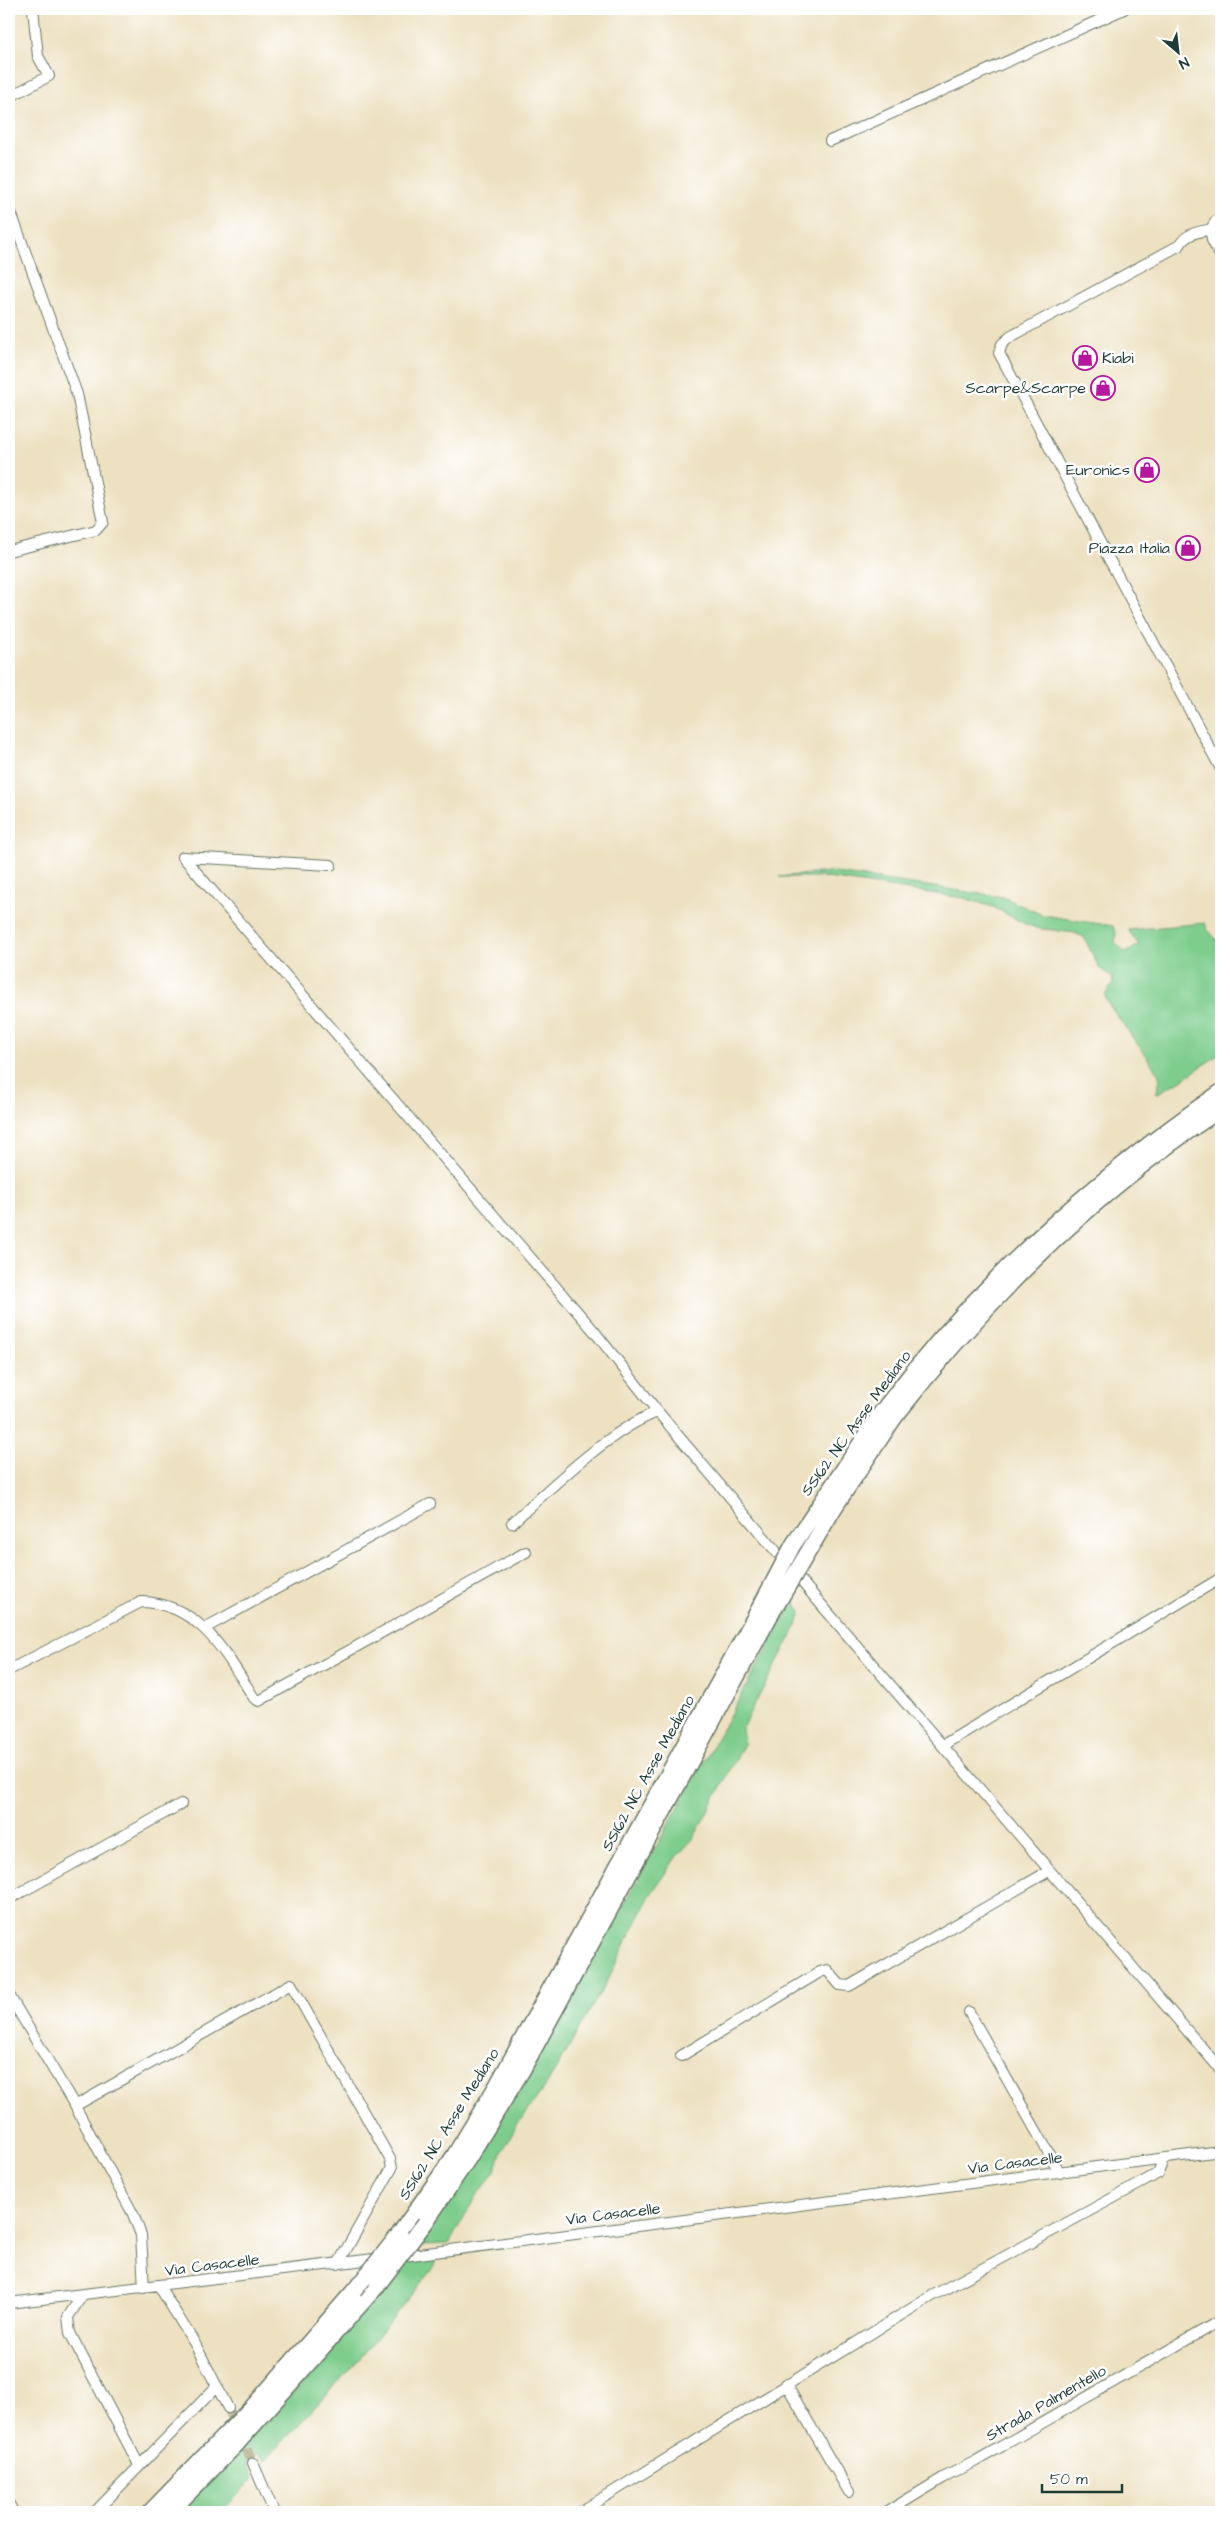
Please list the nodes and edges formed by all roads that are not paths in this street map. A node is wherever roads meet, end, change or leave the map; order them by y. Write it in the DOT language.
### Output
graph roads {
  1 [pos="33,9"];
  2 [pos="1124,9"];
  3 [pos="9,97"];
  4 [pos="830,141"];
  5 [pos="9,207"];
  6 [pos="1221,218"];
  7 [pos="1216,228"];
  8 [pos="1221,239"];
  9 [pos="1221,257"];
  10 [pos="9,551"];
  11 [pos="1221,769"];
  12 [pos="331,865"];
  13 [pos="1221,1092"];
  14 [pos="1221,1109"];
  15 [pos="1021,1261"];
  16 [pos="658,1412"];
  17 [pos="430,1504"];
  18 [pos="512,1523"];
  19 [pos="526,1552"];
  20 [pos="1221,1578"];
  21 [pos="764,1612"];
  22 [pos="205,1628"];
  23 [pos="9,1670"];
  24 [pos="943,1745"];
  25 [pos="181,1804"];
  26 [pos="1049,1871"];
  27 [pos="9,1899"];
  28 [pos="9,1994"];
  29 [pos="969,2012"];
  30 [pos="681,2056"];
  31 [pos="1221,2070"];
  32 [pos="75,2106"];
  33 [pos="1221,2151"];
  34 [pos="1163,2160"];
  35 [pos="1060,2173"];
  36 [pos="338,2264"];
  37 [pos="160,2286"];
  38 [pos="144,2288"];
  39 [pos="83,2294"];
  40 [pos="9,2302"];
  41 [pos="1221,2320"];
  42 [pos="786,2384"];
  43 [pos="217,2386"];
  44 [pos="228,2408"];
  45 [pos="253,2463"];
  46 [pos="139,2466"];
  47 [pos="849,2492"];
  48 [pos="9,2504"];
  49 [pos="13,2512"];
  50 [pos="95,2512"];
  51 [pos="150,2512"];
  52 [pos="170,2512"];
  53 [pos="274,2512"];
  54 [pos="580,2512"];
  55 [pos="887,2512"];
  1 -- 3 [label="street"];
  2 -- 4 [label="street"];
  5 -- 10 [label="street"];
  6 -- 7 [label="street"];
  7 -- 8 [label="street"];
  7 -- 9 [label="street"];
  7 -- 11 [label="street"];
  12 -- 16 [label="street"];
  13 -- 15 [label="highway, SS162 NC Asse Mediano"];
  14 -- 15 [label="highway, SS162 NC Asse Mediano"];
  15 -- 21 [label="highway, SS162 NC Asse Mediano, bridge"];
  16 -- 18 [label="street"];
  16 -- 24 [label="street"];
  17 -- 22 [label="street"];
  19 -- 22 [label="street"];
  20 -- 24 [label="street"];
  21 -- 51 [label="highway, SS162 NC Asse Mediano, bridge"];
  21 -- 52 [label="highway, SS162 NC Asse Mediano, bridge"];
  22 -- 23 [label="street"];
  24 -- 26 [label="street"];
  25 -- 27 [label="street"];
  26 -- 30 [label="street"];
  26 -- 31 [label="street"];
  28 -- 32 [label="street"];
  29 -- 35 [label="street"];
  32 -- 36 [label="street"];
  32 -- 38 [label="street"];
  33 -- 34 [label="street, Via Casacelle"];
  34 -- 35 [label="street, Via Casacelle"];
  34 -- 42 [label="street"];
  35 -- 36 [label="street, Via Casacelle"];
  36 -- 37 [label="street, Via Casacelle"];
  37 -- 38 [label="street, Via Casacelle"];
  37 -- 43 [label="street"];
  38 -- 39 [label="street, Via Casacelle"];
  39 -- 40 [label="street, Via Casacelle"];
  39 -- 46 [label="street"];
  41 -- 55 [label="street, Strada Palmentello"];
  42 -- 47 [label="street"];
  42 -- 54 [label="street"];
  43 -- 44 [label="street"];
  43 -- 46 [label="street"];
  45 -- 53 [label="street"];
  46 -- 50 [label="street"];
  48 -- 49 [label="street"];
}
